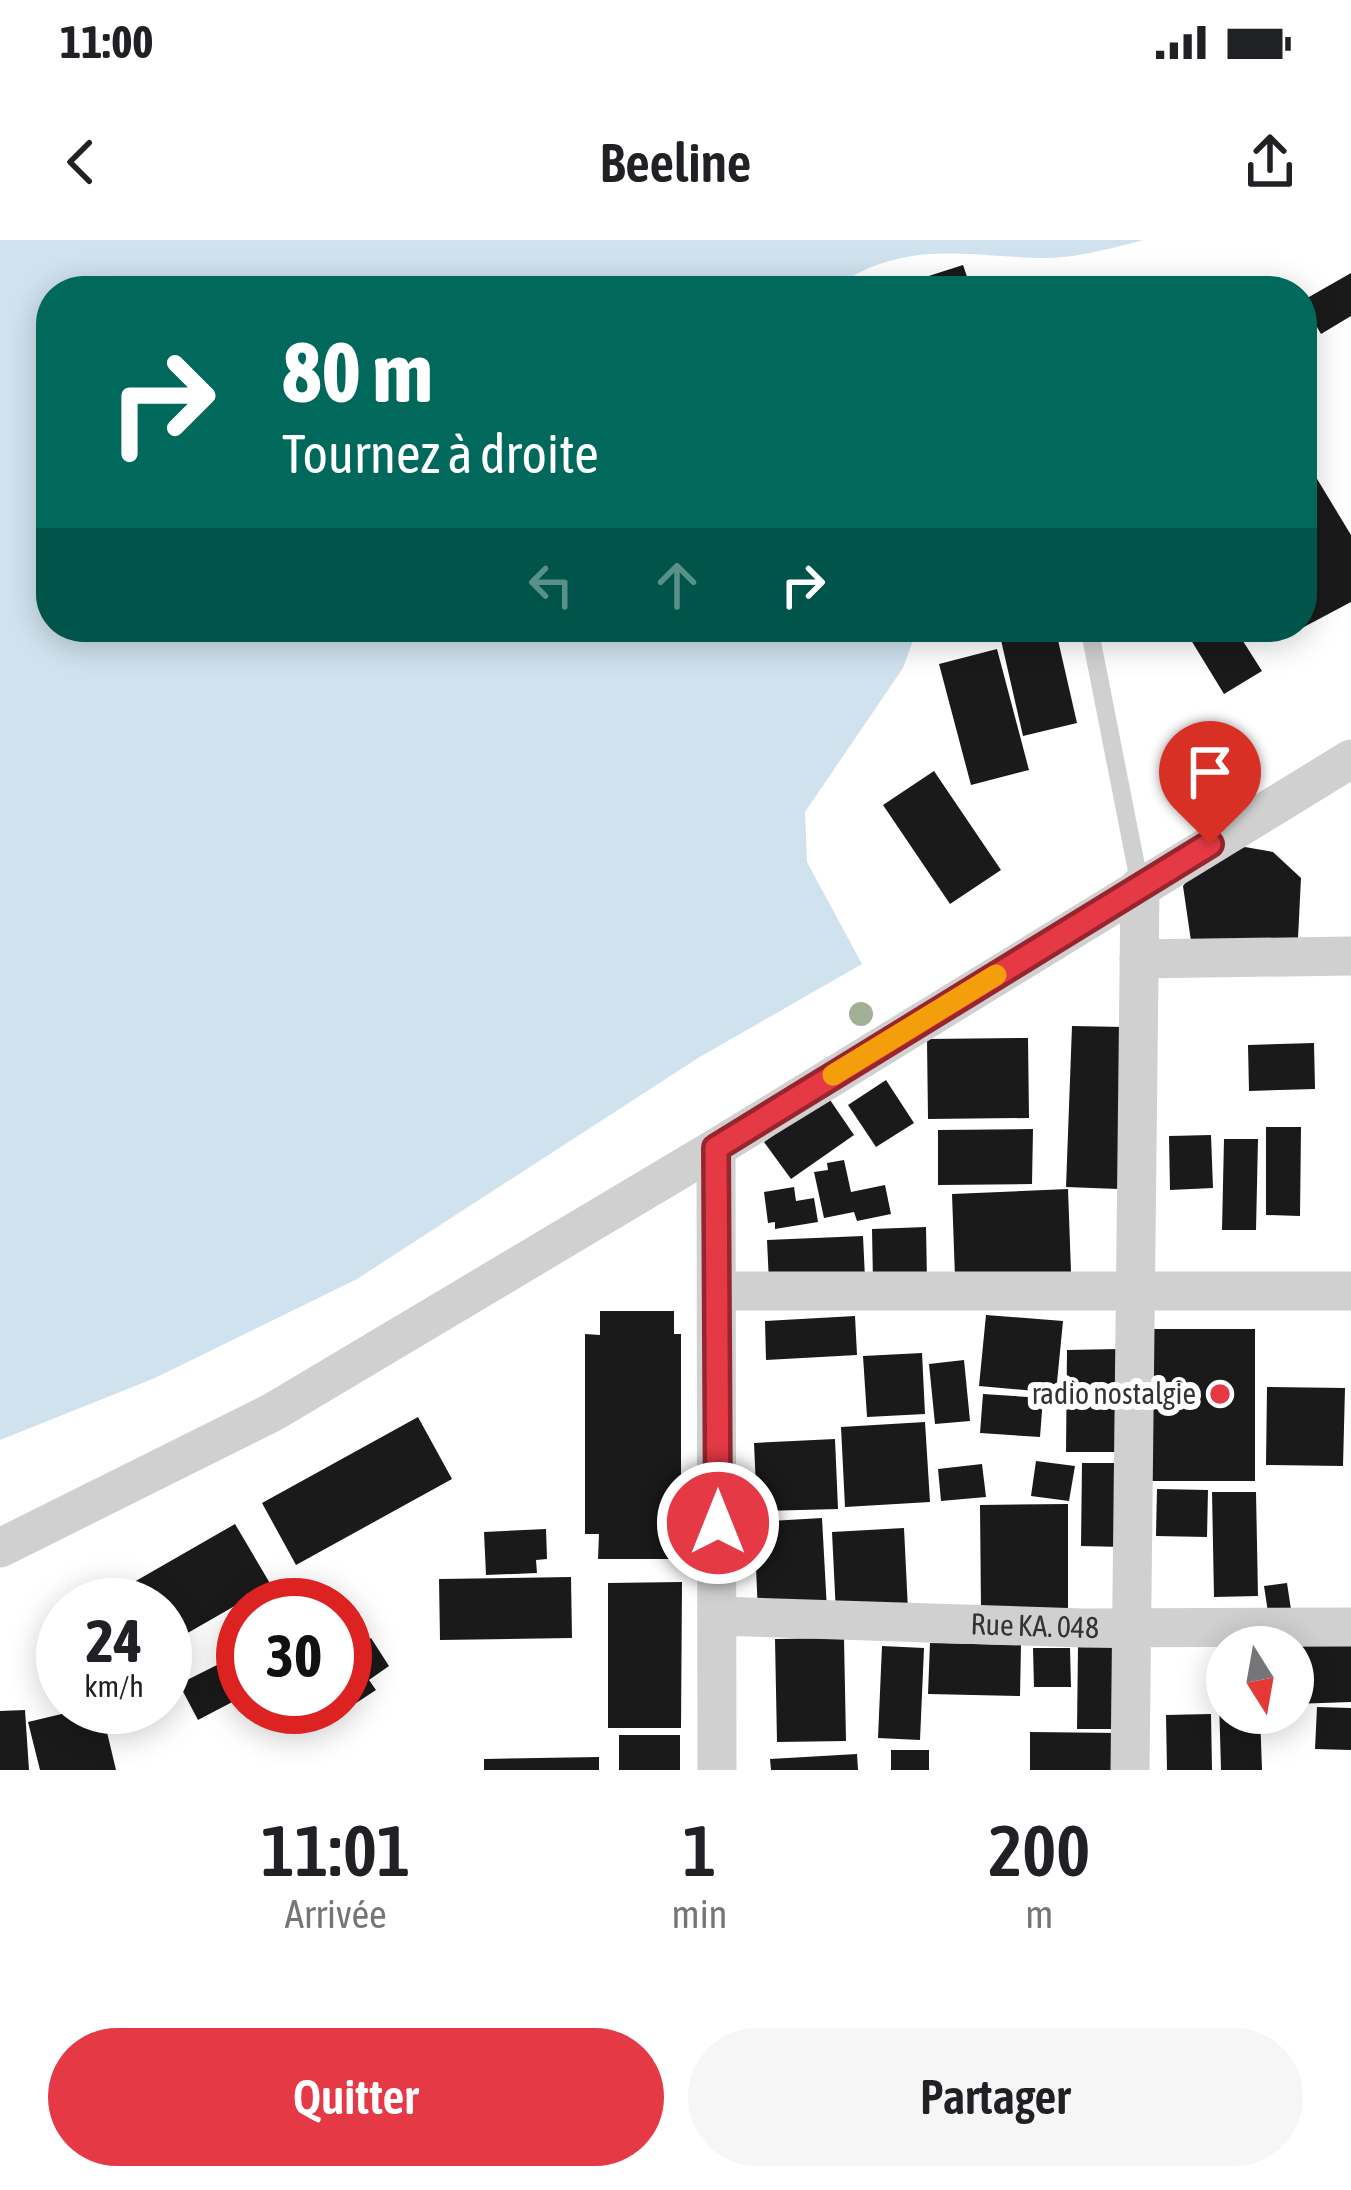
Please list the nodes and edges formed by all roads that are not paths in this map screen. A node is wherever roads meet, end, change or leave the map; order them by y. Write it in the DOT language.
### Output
graph roads {
  1 [pos="1092,642"];
  2 [pos="1351,759"];
  3 [pos="1140,886"];
  4 [pos="1351,956"];
  5 [pos="1139,959"];
  6 [pos="716,1148"];
  7 [pos="1136,1290"];
  8 [pos="718,1291"];
  9 [pos="1351,1291"];
  10 [pos="0,1548"];
  11 [pos="718,1616"];
  12 [pos="1131,1628"];
  13 [pos="1351,1628"];
  14 [pos="717,1770"];
  15 [pos="1130,1770"];
  1 -- 3 [label="lane"];
  2 -- 3 [label="street"];
  3 -- 5 [label="street"];
  3 -- 6 [label="street"];
  4 -- 5 [label="street"];
  5 -- 7 [label="street"];
  6 -- 8 [label="street"];
  6 -- 10 [label="street"];
  7 -- 8 [label="street"];
  7 -- 9 [label="street"];
  7 -- 12 [label="street"];
  8 -- 11 [label="street"];
  11 -- 12 [label="street, Rue KA. 048"];
  11 -- 14 [label="street"];
  12 -- 13 [label="street, Rue KA. 048"];
  12 -- 15 [label="street"];
}
